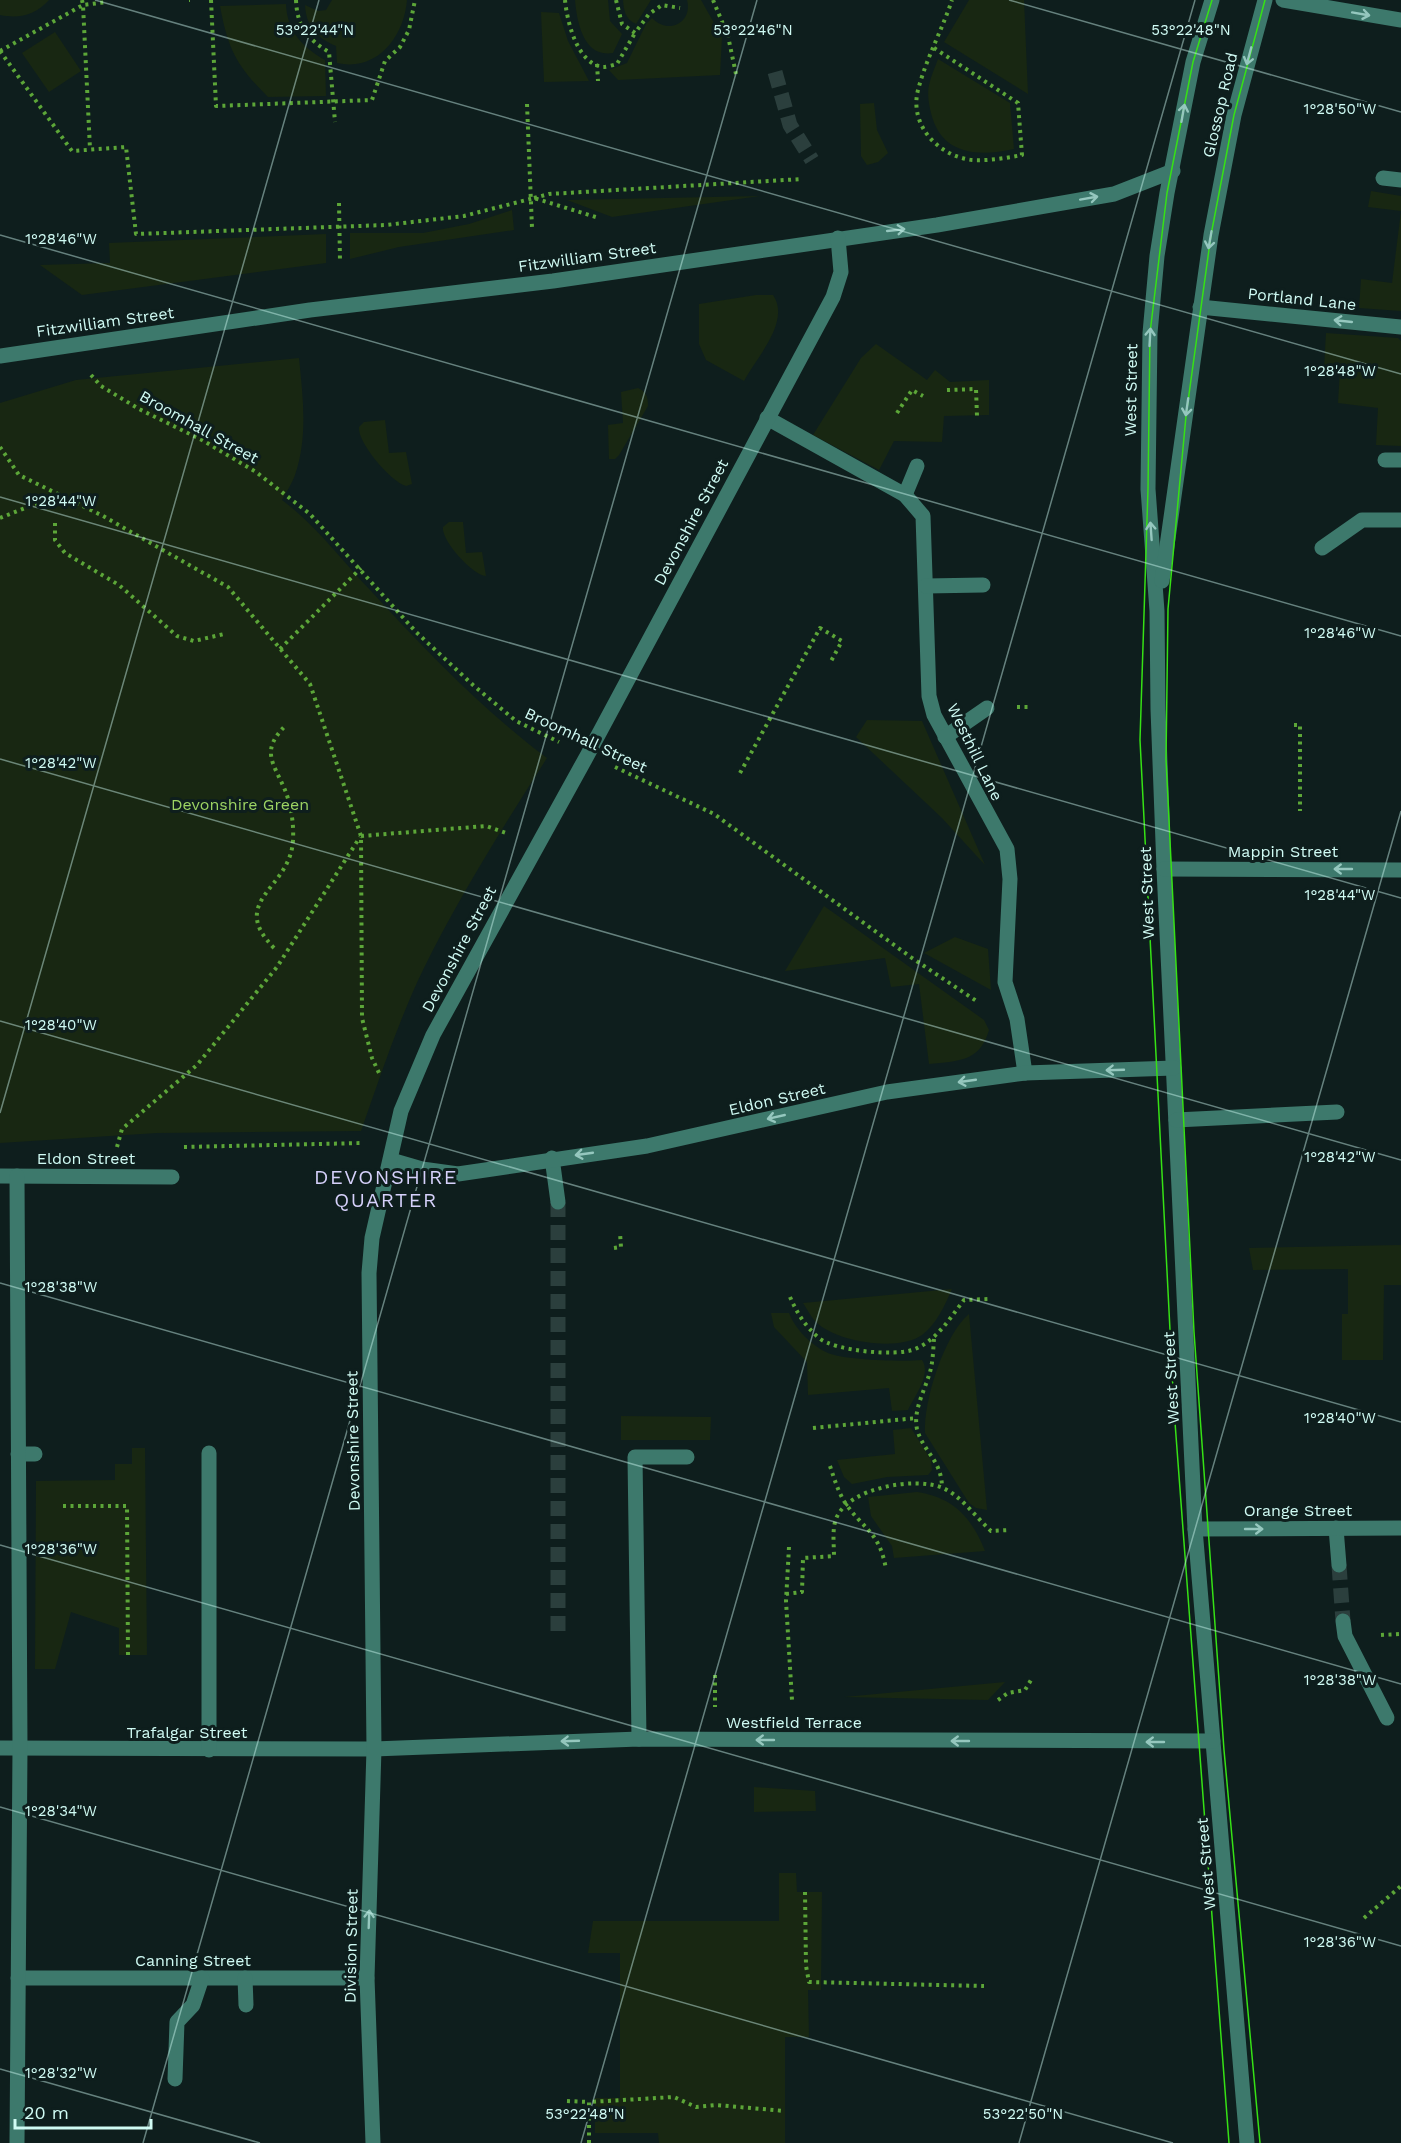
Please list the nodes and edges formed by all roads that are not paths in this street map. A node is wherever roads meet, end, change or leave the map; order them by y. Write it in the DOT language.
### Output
graph roads {
  1 [pos="1212,0"];
  2 [pos="1265,0"];
  3 [pos="1283,0"];
  4 [pos="1401,21"];
  5 [pos="1173,171"];
  6 [pos="1383,178"];
  7 [pos="1401,180"];
  8 [pos="1222,183"];
  9 [pos="838,238"];
  10 [pos="1200,307"];
  11 [pos="1401,327"];
  12 [pos="0,356"];
  13 [pos="767,418"];
  14 [pos="1385,460"];
  15 [pos="1401,460"];
  16 [pos="917,466"];
  17 [pos="905,495"];
  18 [pos="1401,520"];
  19 [pos="1322,548"];
  20 [pos="983,585"];
  21 [pos="926,586"];
  22 [pos="1157,611"];
  23 [pos="987,708"];
  24 [pos="945,737"];
  25 [pos="1164,869"];
  26 [pos="1401,870"];
  27 [pos="1174,1068"];
  28 [pos="1025,1073"];
  29 [pos="1337,1112"];
  30 [pos="1176,1120"];
  31 [pos="393,1153"];
  32 [pos="552,1158"];
  33 [pos="0,1176"];
  34 [pos="17,1176"];
  35 [pos="172,1177"];
  36 [pos="558,1202"];
  37 [pos="18,1454"];
  38 [pos="35,1454"];
  39 [pos="209,1454"];
  40 [pos="687,1457"];
  41 [pos="1336,1528"];
  42 [pos="1401,1528"];
  43 [pos="1195,1529"];
  44 [pos="1340,1565"];
  45 [pos="1343,1621"];
  46 [pos="1387,1718"];
  47 [pos="639,1739"];
  48 [pos="1214,1741"];
  49 [pos="0,1748"];
  50 [pos="20,1748"];
  51 [pos="374,1749"];
  52 [pos="208,1750"];
  53 [pos="18,1978"];
  54 [pos="202,1978"];
  55 [pos="245,1978"];
  56 [pos="367,1978"];
  57 [pos="246,2005"];
  58 [pos="175,2079"];
  59 [pos="17,2143"];
  60 [pos="373,2143"];
  61 [pos="1247,2143"];
  5 -- 1 [label="street, Glossop Road, one-way"];
  2 -- 8 [label="street, Glossop Road, one-way"];
  3 -- 4 [label="street, one-way"];
  9 -- 5 [label="street, Fitzwilliam Street, one-way"];
  22 -- 5 [label="street, West Street, one-way"];
  6 -- 7 [label="street"];
  8 -- 10 [label="street, West Street, one-way"];
  9 -- 12 [label="street, Fitzwilliam Street"];
  9 -- 13 [label="street, Devonshire Street"];
  11 -- 10 [label="street, Portland Lane, one-way"];
  10 -- 22 [label="street, West Street, one-way"];
  13 -- 17 [label="street, Westhill Lane"];
  13 -- 31 [label="street, Devonshire Street"];
  14 -- 15 [label="street"];
  16 -- 17 [label="street"];
  17 -- 21 [label="street, Westhill Lane"];
  18 -- 19 [label="street"];
  20 -- 21 [label="street"];
  21 -- 24 [label="street, Westhill Lane"];
  22 -- 25 [label="street, West Street"];
  23 -- 24 [label="street"];
  24 -- 28 [label="street, Westhill Lane"];
  26 -- 25 [label="street, Mappin Street, one-way"];
  25 -- 27 [label="street, West Street"];
  27 -- 28 [label="street, Eldon Street, one-way"];
  27 -- 30 [label="street, West Street"];
  28 -- 32 [label="street, Eldon Street, one-way"];
  29 -- 30 [label="street"];
  30 -- 43 [label="street, West Street"];
  31 -- 32 [label="street, Eldon Street"];
  31 -- 51 [label="street, Devonshire Street"];
  32 -- 36 [label="street"];
  33 -- 34 [label="street, Eldon Street"];
  34 -- 35 [label="street, Eldon Street"];
  34 -- 37 [label="street"];
  37 -- 38 [label="street"];
  37 -- 50 [label="street"];
  39 -- 52 [label="street"];
  40 -- 47 [label="street"];
  41 -- 42 [label="street, Orange Street"];
  43 -- 41 [label="street, Orange Street, one-way"];
  41 -- 44 [label="street"];
  43 -- 48 [label="street, West Street"];
  45 -- 46 [label="street"];
  48 -- 47 [label="street, Westfield Terrace, one-way"];
  47 -- 51 [label="street, Westfield Terrace, one-way"];
  48 -- 61 [label="street, West Street"];
  49 -- 50 [label="street, Trafalgar Street"];
  50 -- 52 [label="street, Trafalgar Street"];
  50 -- 53 [label="street"];
  51 -- 52 [label="street, Trafalgar Street"];
  56 -- 51 [label="street, Division Street, one-way"];
  53 -- 54 [label="street, Canning Street"];
  53 -- 59 [label="street"];
  54 -- 55 [label="street, Canning Street"];
  54 -- 58 [label="street"];
  55 -- 56 [label="street, Canning Street"];
  55 -- 57 [label="street"];
  56 -- 60 [label="street, Division Street"];
}
